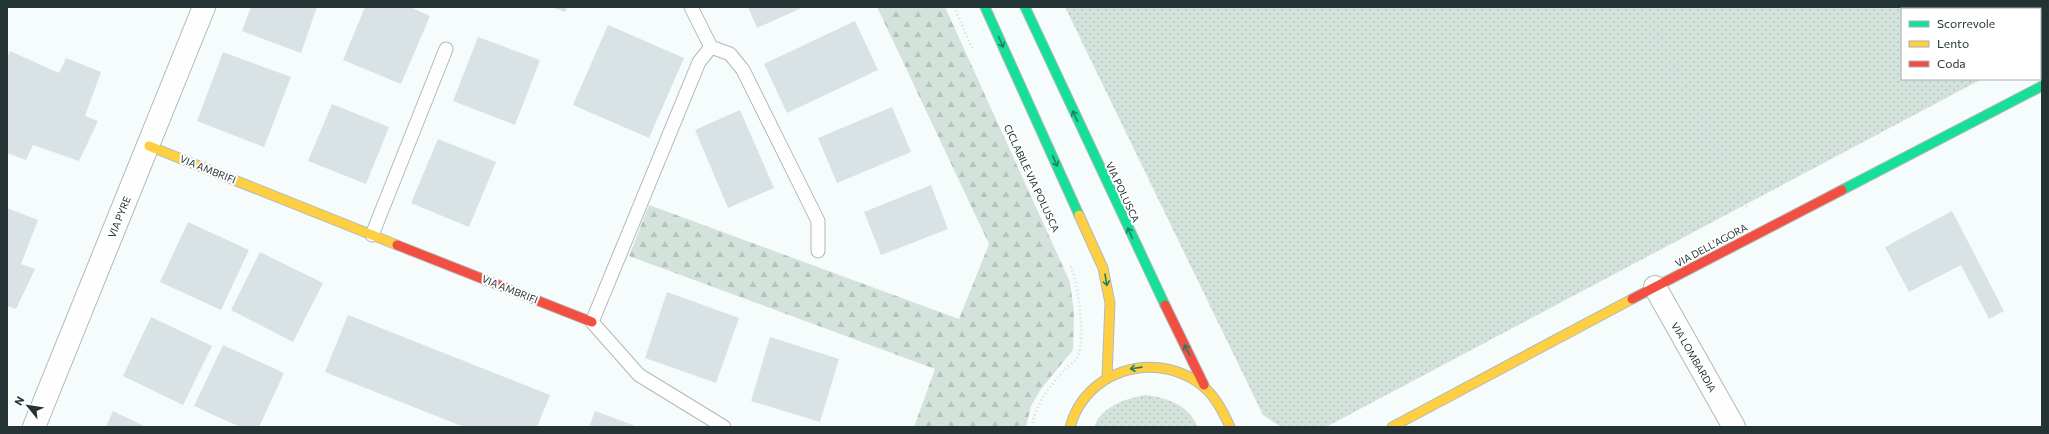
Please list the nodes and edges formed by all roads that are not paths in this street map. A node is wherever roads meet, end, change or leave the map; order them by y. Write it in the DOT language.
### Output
graph roads {
  1 [pos="204,7"];
  2 [pos="691,7"];
  3 [pos="985,7"];
  4 [pos="1025,7"];
  5 [pos="711,47"];
  6 [pos="446,49"];
  7 [pos="2042,86"];
  8 [pos="148,146"];
  9 [pos="372,234"];
  10 [pos="818,251"];
  11 [pos="1655,287"];
  12 [pos="592,322"];
  13 [pos="1107,377"];
  14 [pos="1204,385"];
  15 [pos="34,427"];
  16 [pos="724,427"];
  17 [pos="1070,427"];
  18 [pos="1230,427"];
  19 [pos="1392,427"];
  20 [pos="1734,427"];
  1 -- 8 [label="street, VIA PYRE"];
  2 -- 5 [label="lane"];
  3 -- 13 [label="street, one-way"];
  14 -- 4 [label="street, VIA POLUSCA, one-way"];
  5 -- 10 [label="lane"];
  5 -- 12 [label="lane"];
  6 -- 9 [label="lane"];
  7 -- 11 [label="street, VIA DELL'AGORA"];
  8 -- 9 [label="street, VIA AMBRIFI"];
  8 -- 15 [label="street, VIA PYRE"];
  9 -- 12 [label="street, VIA AMBRIFI"];
  11 -- 19 [label="street, VIA DELL'AGORA"];
  11 -- 20 [label="street, VIA LOMBARDIA"];
  12 -- 16 [label="lane"];
  14 -- 13 [label="street, one-way"];
  13 -- 17 [label="street"];
  14 -- 18 [label="street"];
}
